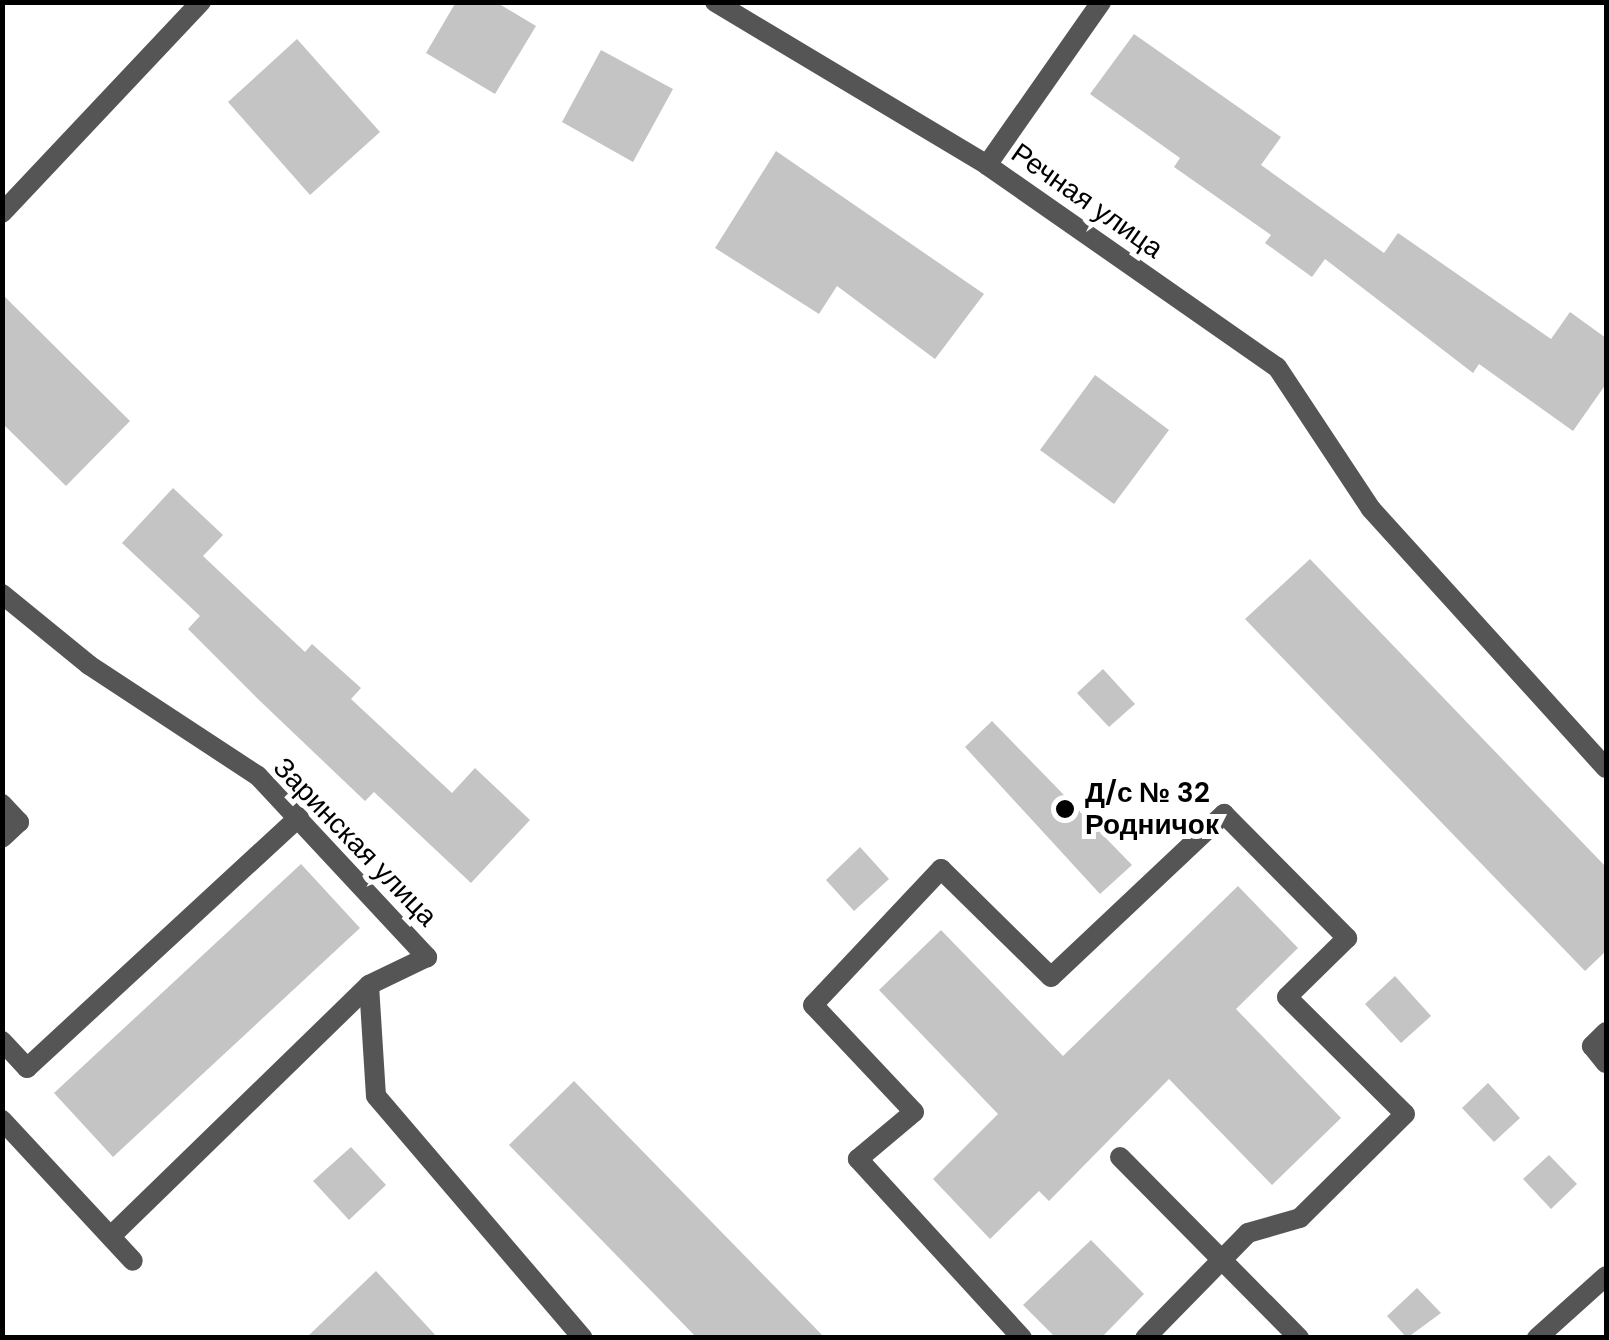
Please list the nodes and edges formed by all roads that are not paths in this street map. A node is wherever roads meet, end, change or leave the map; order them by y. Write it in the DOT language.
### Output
graph roads {
  1 [pos="201,2"];
  2 [pos="714,2"];
  3 [pos="1101,2"];
  4 [pos="988,165"];
  5 [pos="2,213"];
  6 [pos="2,594"];
  7 [pos="1606,768"];
  8 [pos="2,804"];
  9 [pos="298,818"];
  10 [pos="2,838"];
  11 [pos="370,985"];
  12 [pos="1606,1032"];
  13 [pos="2,1041"];
  14 [pos="1606,1063"];
  15 [pos="2,1120"];
  16 [pos="1120,1157"];
  17 [pos="111,1236"];
  18 [pos="1222,1260"];
  19 [pos="133,1261"];
  20 [pos="1606,1276"];
  21 [pos="583,1338"];
  22 [pos="1022,1338"];
  23 [pos="1145,1338"];
  24 [pos="1299,1338"];
  25 [pos="1537,1338"];
  1 -- 5 [label="street"];
  2 -- 4 [label="street, Речная улица"];
  3 -- 4 [label="street"];
  4 -- 7 [label="street, Речная улица"];
  6 -- 9 [label="street, Заринская улица"];
  8 -- 10 [label="street"];
  9 -- 11 [label="street, Заринская улица"];
  9 -- 13 [label="street"];
  11 -- 17 [label="street"];
  11 -- 21 [label="street"];
  12 -- 14 [label="street"];
  15 -- 17 [label="street"];
  16 -- 18 [label="street"];
  17 -- 19 [label="street"];
  18 -- 22 [label="street"];
  18 -- 23 [label="street"];
  18 -- 24 [label="street"];
  20 -- 25 [label="street"];
}
